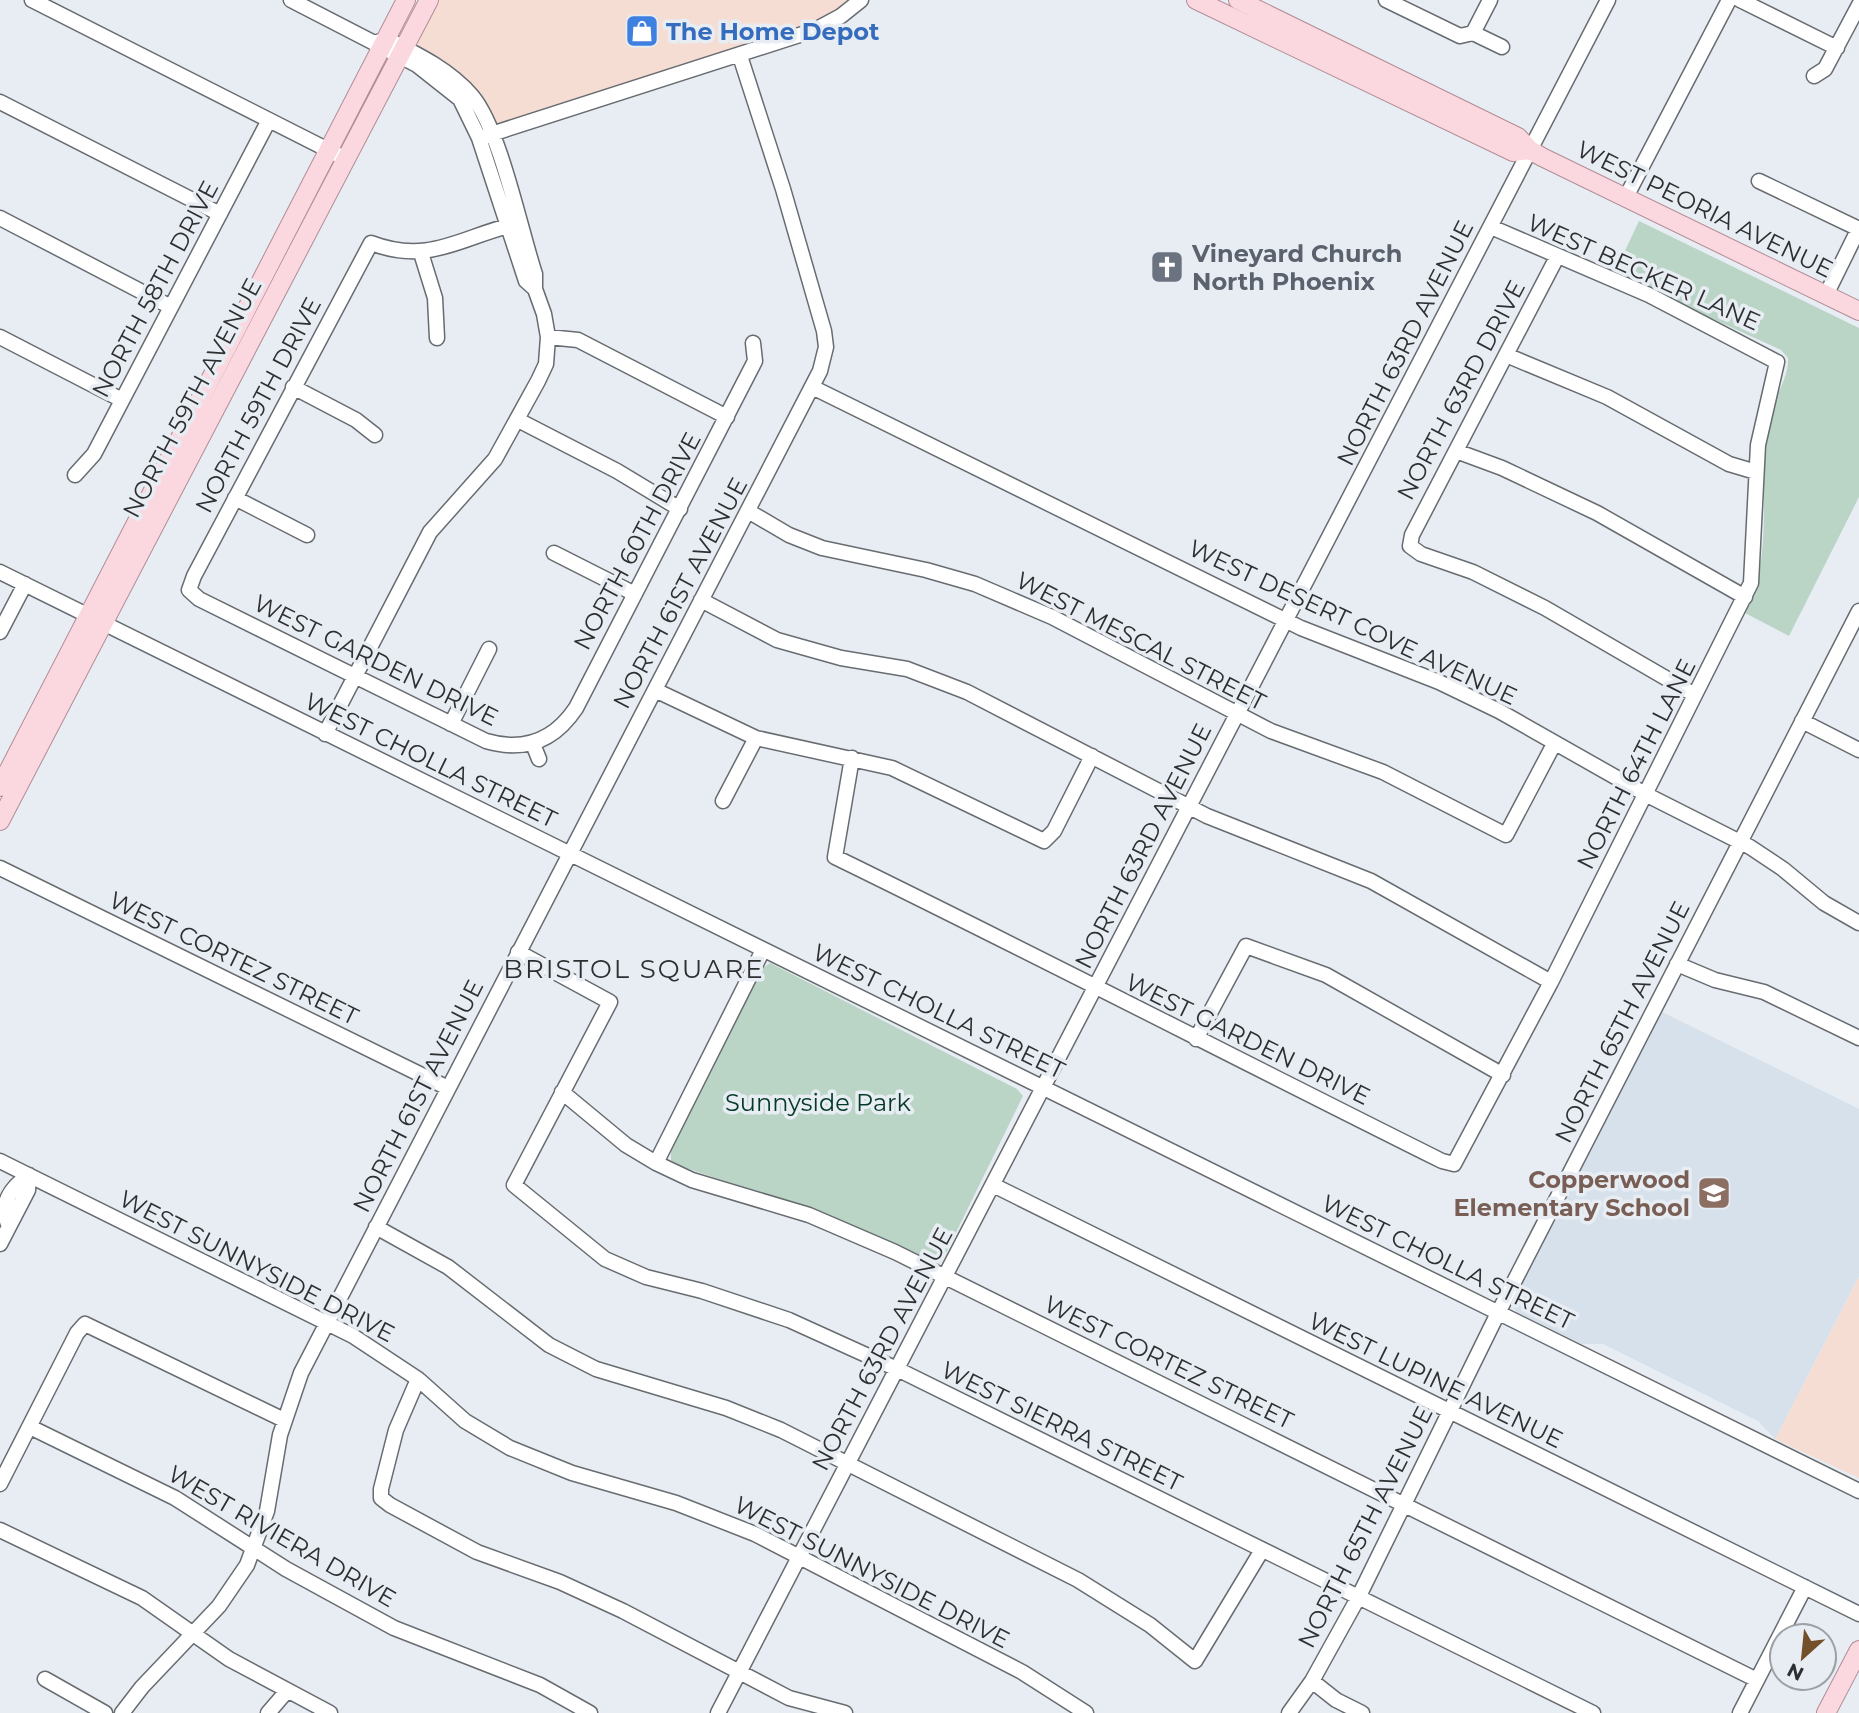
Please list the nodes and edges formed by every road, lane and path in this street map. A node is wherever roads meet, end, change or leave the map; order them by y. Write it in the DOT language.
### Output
graph roads {
  1 [pos="32,0"];
  2 [pos="291,0"];
  3 [pos="407,0"];
  4 [pos="429,0"];
  5 [pos="861,0"];
  6 [pos="1196,0"];
  7 [pos="1220,0"];
  8 [pos="1238,0"];
  9 [pos="1386,0"];
  10 [pos="1490,0"];
  11 [pos="1608,0"];
  12 [pos="1729,0"];
  13 [pos="1740,0"];
  14 [pos="1859,5"];
  15 [pos="1283,22"];
  16 [pos="1467,35"];
  17 [pos="381,43"];
  18 [pos="1502,47"];
  19 [pos="1837,48"];
  20 [pos="401,52"];
  21 [pos="740,56"];
  22 [pos="1814,76"];
  23 [pos="0,102"];
  24 [pos="269,120"];
  25 [pos="485,136"];
  26 [pos="1530,150"];
  27 [pos="337,154"];
  28 [pos="1759,181"];
  29 [pos="1626,197"];
  30 [pos="220,214"];
  31 [pos="0,218"];
  32 [pos="514,224"];
  33 [pos="1491,227"];
  34 [pos="1859,229"];
  35 [pos="421,253"];
  36 [pos="1557,257"];
  37 [pos="1826,295"];
  38 [pos="171,306"];
  39 [pos="1859,311"];
  40 [pos="548,337"];
  41 [pos="437,338"];
  42 [pos="2,343"];
  43 [pos="753,343"];
  44 [pos="1506,355"];
  45 [pos="1777,362"];
  46 [pos="293,387"];
  47 [pos="812,387"];
  48 [pos="122,400"];
  49 [pos="727,417"];
  50 [pos="518,420"];
  51 [pos="374,435"];
  52 [pos="1456,451"];
  53 [pos="1756,472"];
  54 [pos="75,475"];
  55 [pos="235,498"];
  56 [pos="680,509"];
  57 [pos="748,511"];
  58 [pos="307,535"];
  59 [pos="554,553"];
  60 [pos="0,572"];
  61 [pos="25,584"];
  62 [pos="189,590"];
  63 [pos="635,594"];
  64 [pos="1745,597"];
  65 [pos="701,600"];
  66 [pos="1859,611"];
  67 [pos="94,620"];
  68 [pos="1286,621"];
  69 [pos="0,632"];
  70 [pos="1854,634"];
  71 [pos="489,649"];
  72 [pos="355,676"];
  73 [pos="655,690"];
  74 [pos="1695,695"];
  75 [pos="1238,714"];
  76 [pos="1802,721"];
  77 [pos="452,724"];
  78 [pos="325,734"];
  79 [pos="756,738"];
  80 [pos="533,744"];
  81 [pos="1555,744"];
  82 [pos="1859,750"];
  83 [pos="1092,756"];
  84 [pos="852,758"];
  85 [pos="539,759"];
  86 [pos="0,787"];
  87 [pos="1647,795"];
  88 [pos="723,801"];
  89 [pos="1190,807"];
  90 [pos="0,821"];
  91 [pos="1740,842"];
  92 [pos="569,854"];
  93 [pos="0,868"];
  94 [pos="1859,923"];
  95 [pos="763,950"];
  96 [pos="518,952"];
  97 [pos="1677,964"];
  98 [pos="1551,982"];
  99 [pos="1095,989"];
  100 [pos="1859,1038"];
  101 [pos="1196,1039"];
  102 [pos="1503,1075"];
  103 [pos="1044,1087"];
  104 [pos="448,1088"];
  105 [pos="562,1092"];
  106 [pos="0,1161"];
  107 [pos="656,1163"];
  108 [pos="1454,1164"];
  109 [pos="29,1175"];
  110 [pos="993,1185"];
  111 [pos="376,1227"];
  112 [pos="0,1244"];
  113 [pos="945,1277"];
  114 [pos="1498,1313"];
  115 [pos="326,1322"];
  116 [pos="897,1369"];
  117 [pos="418,1379"];
  118 [pos="1449,1412"];
  119 [pos="284,1420"];
  120 [pos="30,1427"];
  121 [pos="848,1463"];
  122 [pos="0,1484"];
  123 [pos="1859,1491"];
  124 [pos="1404,1504"];
  125 [pos="0,1530"];
  126 [pos="254,1547"];
  127 [pos="1262,1550"];
  128 [pos="799,1557"];
  129 [pos="1805,1587"];
  130 [pos="1358,1598"];
  131 [pos="1859,1614"];
  132 [pos="192,1634"];
  133 [pos="1859,1650"];
  134 [pos="738,1674"];
  135 [pos="45,1679"];
  136 [pos="1757,1680"];
  137 [pos="1312,1681"];
  138 [pos="287,1691"];
  139 [pos="105,1713"];
  140 [pos="122,1713"];
  141 [pos="268,1713"];
  142 [pos="330,1713"];
  143 [pos="590,1713"];
  144 [pos="718,1713"];
  145 [pos="845,1713"];
  146 [pos="1086,1713"];
  147 [pos="1289,1713"];
  148 [pos="1362,1713"];
  149 [pos="1593,1713"];
  150 [pos="1740,1713"];
  151 [pos="1826,1713"];
  1 -- 24 [label="street"];
  2 -- 17 [label="street"];
  3 -- 17 [label="main road, NORTH 59TH AVENUE"];
  4 -- 20 [label="main road, NORTH 59TH AVENUE"];
  5 -- 21 [label="street"];
  6 -- 26 [label="main road, WEST PEORIA AVENUE"];
  7 -- 15 [label="main road"];
  8 -- 15 [label="main road, WEST PEORIA AVENUE"];
  9 -- 16 [label="street"];
  10 -- 16 [label="street"];
  11 -- 26 [label="street, NORTH 63RD AVENUE"];
  12 -- 29 [label="street"];
  13 -- 19 [label="street"];
  14 -- 19 [label="street"];
  15 -- 26 [label="main road, WEST PEORIA AVENUE"];
  16 -- 18 [label="street"];
  17 -- 20 [label="street"];
  17 -- 27 [label="main road, NORTH 59TH AVENUE"];
  19 -- 22 [label="street"];
  20 -- 25 [label="street"];
  20 -- 27 [label="main road, NORTH 59TH AVENUE"];
  21 -- 25 [label="street"];
  21 -- 47 [label="street, NORTH 61ST AVENUE"];
  23 -- 30 [label="street"];
  24 -- 27 [label="street"];
  24 -- 30 [label="street, NORTH 58TH DRIVE"];
  25 -- 32 [label="street"];
  26 -- 29 [label="main road, WEST PEORIA AVENUE"];
  26 -- 33 [label="street, NORTH 63RD AVENUE"];
  27 -- 67 [label="main road, NORTH 59TH AVENUE"];
  28 -- 34 [label="street"];
  29 -- 37 [label="main road, WEST PEORIA AVENUE"];
  30 -- 38 [label="street, NORTH 58TH DRIVE"];
  31 -- 38 [label="street"];
  32 -- 35 [label="street"];
  32 -- 40 [label="street"];
  33 -- 36 [label="street, WEST BECKER LANE"];
  33 -- 68 [label="street, NORTH 63RD AVENUE"];
  34 -- 37 [label="street"];
  35 -- 41 [label="street"];
  35 -- 46 [label="street, NORTH 59TH DRIVE"];
  36 -- 44 [label="street, NORTH 63RD DRIVE"];
  36 -- 45 [label="street, WEST BECKER LANE"];
  37 -- 39 [label="main road, WEST PEORIA AVENUE"];
  38 -- 48 [label="street, NORTH 58TH DRIVE"];
  40 -- 49 [label="street"];
  40 -- 50 [label="street"];
  42 -- 48 [label="street"];
  43 -- 49 [label="street, NORTH 60TH DRIVE"];
  44 -- 52 [label="street, NORTH 63RD DRIVE"];
  44 -- 53 [label="street"];
  45 -- 53 [label="street, NORTH 64TH LANE"];
  46 -- 51 [label="street"];
  46 -- 55 [label="street, NORTH 59TH DRIVE"];
  47 -- 57 [label="street, NORTH 61ST AVENUE"];
  47 -- 68 [label="street, WEST DESERT COVE AVENUE"];
  48 -- 54 [label="street, NORTH 58TH DRIVE"];
  49 -- 56 [label="street, NORTH 60TH DRIVE"];
  50 -- 56 [label="street"];
  50 -- 72 [label="street"];
  52 -- 64 [label="street"];
  52 -- 74 [label="street, NORTH 63RD DRIVE"];
  53 -- 64 [label="street, NORTH 64TH LANE"];
  55 -- 58 [label="street"];
  55 -- 62 [label="street, NORTH 59TH DRIVE"];
  56 -- 63 [label="street, NORTH 60TH DRIVE"];
  57 -- 65 [label="street, NORTH 61ST AVENUE"];
  57 -- 75 [label="street, WEST MESCAL STREET"];
  59 -- 63 [label="street"];
  60 -- 61 [label="street, WEST CHOLLA STREET"];
  61 -- 67 [label="street, WEST CHOLLA STREET"];
  61 -- 69 [label="street"];
  62 -- 72 [label="street, WEST GARDEN DRIVE"];
  63 -- 80 [label="street, NORTH 60TH DRIVE"];
  64 -- 74 [label="street, NORTH 64TH LANE"];
  65 -- 73 [label="street, NORTH 61ST AVENUE"];
  65 -- 83 [label="street"];
  66 -- 70 [label="street, NORTH 65TH AVENUE"];
  67 -- 78 [label="street, WEST CHOLLA STREET"];
  67 -- 86 [label="main road, NORTH 59TH AVENUE"];
  67 -- 90 [label="main road, NORTH 59TH AVENUE"];
  68 -- 75 [label="street, NORTH 63RD AVENUE"];
  68 -- 81 [label="street, WEST DESERT COVE AVENUE"];
  70 -- 76 [label="street, NORTH 65TH AVENUE"];
  71 -- 77 [label="street"];
  72 -- 77 [label="street, WEST GARDEN DRIVE"];
  72 -- 78 [label="street"];
  73 -- 79 [label="street"];
  73 -- 92 [label="street, NORTH 61ST AVENUE"];
  74 -- 87 [label="street, NORTH 64TH LANE"];
  75 -- 81 [label="street, WEST MESCAL STREET"];
  75 -- 89 [label="street, NORTH 63RD AVENUE"];
  76 -- 82 [label="street"];
  76 -- 91 [label="street, NORTH 65TH AVENUE"];
  77 -- 80 [label="street, WEST GARDEN DRIVE"];
  78 -- 92 [label="street, WEST CHOLLA STREET"];
  79 -- 84 [label="street"];
  79 -- 88 [label="street"];
  80 -- 85 [label="street"];
  81 -- 87 [label="street, WEST DESERT COVE AVENUE"];
  83 -- 84 [label="street"];
  83 -- 89 [label="street"];
  84 -- 99 [label="street, WEST GARDEN DRIVE"];
  87 -- 91 [label="street, WEST DESERT COVE AVENUE"];
  87 -- 98 [label="street, NORTH 64TH LANE"];
  89 -- 98 [label="street"];
  89 -- 99 [label="street, NORTH 63RD AVENUE"];
  91 -- 94 [label="street, WEST DESERT COVE AVENUE"];
  91 -- 97 [label="street, NORTH 65TH AVENUE"];
  92 -- 95 [label="street, WEST CHOLLA STREET"];
  92 -- 96 [label="street, NORTH 61ST AVENUE"];
  93 -- 104 [label="street, WEST CORTEZ STREET"];
  95 -- 103 [label="street, WEST CHOLLA STREET"];
  95 -- 107 [label="street"];
  96 -- 104 [label="street, NORTH 61ST AVENUE"];
  96 -- 105 [label="street"];
  97 -- 100 [label="street"];
  97 -- 114 [label="street, NORTH 65TH AVENUE"];
  98 -- 102 [label="street, NORTH 64TH LANE"];
  99 -- 101 [label="street, WEST GARDEN DRIVE"];
  99 -- 103 [label="street, NORTH 63RD AVENUE"];
  101 -- 102 [label="street"];
  101 -- 108 [label="street, WEST GARDEN DRIVE"];
  102 -- 108 [label="street, NORTH 64TH LANE"];
  103 -- 110 [label="street, NORTH 63RD AVENUE"];
  103 -- 114 [label="street, WEST CHOLLA STREET"];
  104 -- 111 [label="street, NORTH 61ST AVENUE"];
  105 -- 107 [label="street, WEST CORTEZ STREET"];
  105 -- 116 [label="street, WEST SIERRA STREET"];
  106 -- 109 [label="street, WEST SUNNYSIDE DRIVE"];
  107 -- 113 [label="street, WEST CORTEZ STREET"];
  109 -- 112 [label="street"];
  109 -- 115 [label="street, WEST SUNNYSIDE DRIVE"];
  110 -- 113 [label="street, NORTH 63RD AVENUE"];
  110 -- 118 [label="street, WEST LUPINE AVENUE"];
  111 -- 115 [label="street, NORTH 61ST AVENUE"];
  111 -- 121 [label="street"];
  113 -- 116 [label="street, NORTH 63RD AVENUE"];
  113 -- 124 [label="street, WEST CORTEZ STREET"];
  114 -- 118 [label="street, NORTH 65TH AVENUE"];
  114 -- 123 [label="street, WEST CHOLLA STREET"];
  115 -- 117 [label="street, WEST SUNNYSIDE DRIVE"];
  115 -- 119 [label="street, NORTH 61ST AVENUE"];
  116 -- 121 [label="street, NORTH 63RD AVENUE"];
  116 -- 127 [label="street, WEST SIERRA STREET"];
  117 -- 128 [label="street, WEST SUNNYSIDE DRIVE"];
  117 -- 134 [label="street"];
  118 -- 124 [label="street, NORTH 65TH AVENUE"];
  118 -- 129 [label="street, WEST LUPINE AVENUE"];
  119 -- 120 [label="street"];
  119 -- 126 [label="street, NORTH 61ST AVENUE"];
  120 -- 122 [label="street"];
  120 -- 126 [label="street, WEST RIVIERA DRIVE"];
  121 -- 127 [label="street"];
  121 -- 128 [label="street, NORTH 63RD AVENUE"];
  124 -- 130 [label="street, NORTH 65TH AVENUE"];
  124 -- 136 [label="street, WEST CORTEZ STREET"];
  125 -- 132 [label="street"];
  126 -- 132 [label="street, NORTH 61ST AVENUE"];
  126 -- 143 [label="street, WEST RIVIERA DRIVE"];
  127 -- 130 [label="street, WEST SIERRA STREET"];
  128 -- 134 [label="street, NORTH 63RD AVENUE"];
  128 -- 146 [label="street, WEST SUNNYSIDE DRIVE"];
  129 -- 131 [label="street, WEST LUPINE AVENUE"];
  129 -- 136 [label="street"];
  130 -- 137 [label="street, NORTH 65TH AVENUE"];
  130 -- 149 [label="street, WEST SIERRA STREET"];
  132 -- 138 [label="street"];
  132 -- 140 [label="street, NORTH 61ST AVENUE"];
  133 -- 151 [label="main road"];
  134 -- 144 [label="street, NORTH 63RD AVENUE"];
  134 -- 145 [label="street"];
  135 -- 139 [label="street"];
  136 -- 150 [label="street"];
  137 -- 147 [label="street, NORTH 65TH AVENUE"];
  137 -- 148 [label="street"];
  138 -- 141 [label="street"];
  138 -- 142 [label="street"];
}
